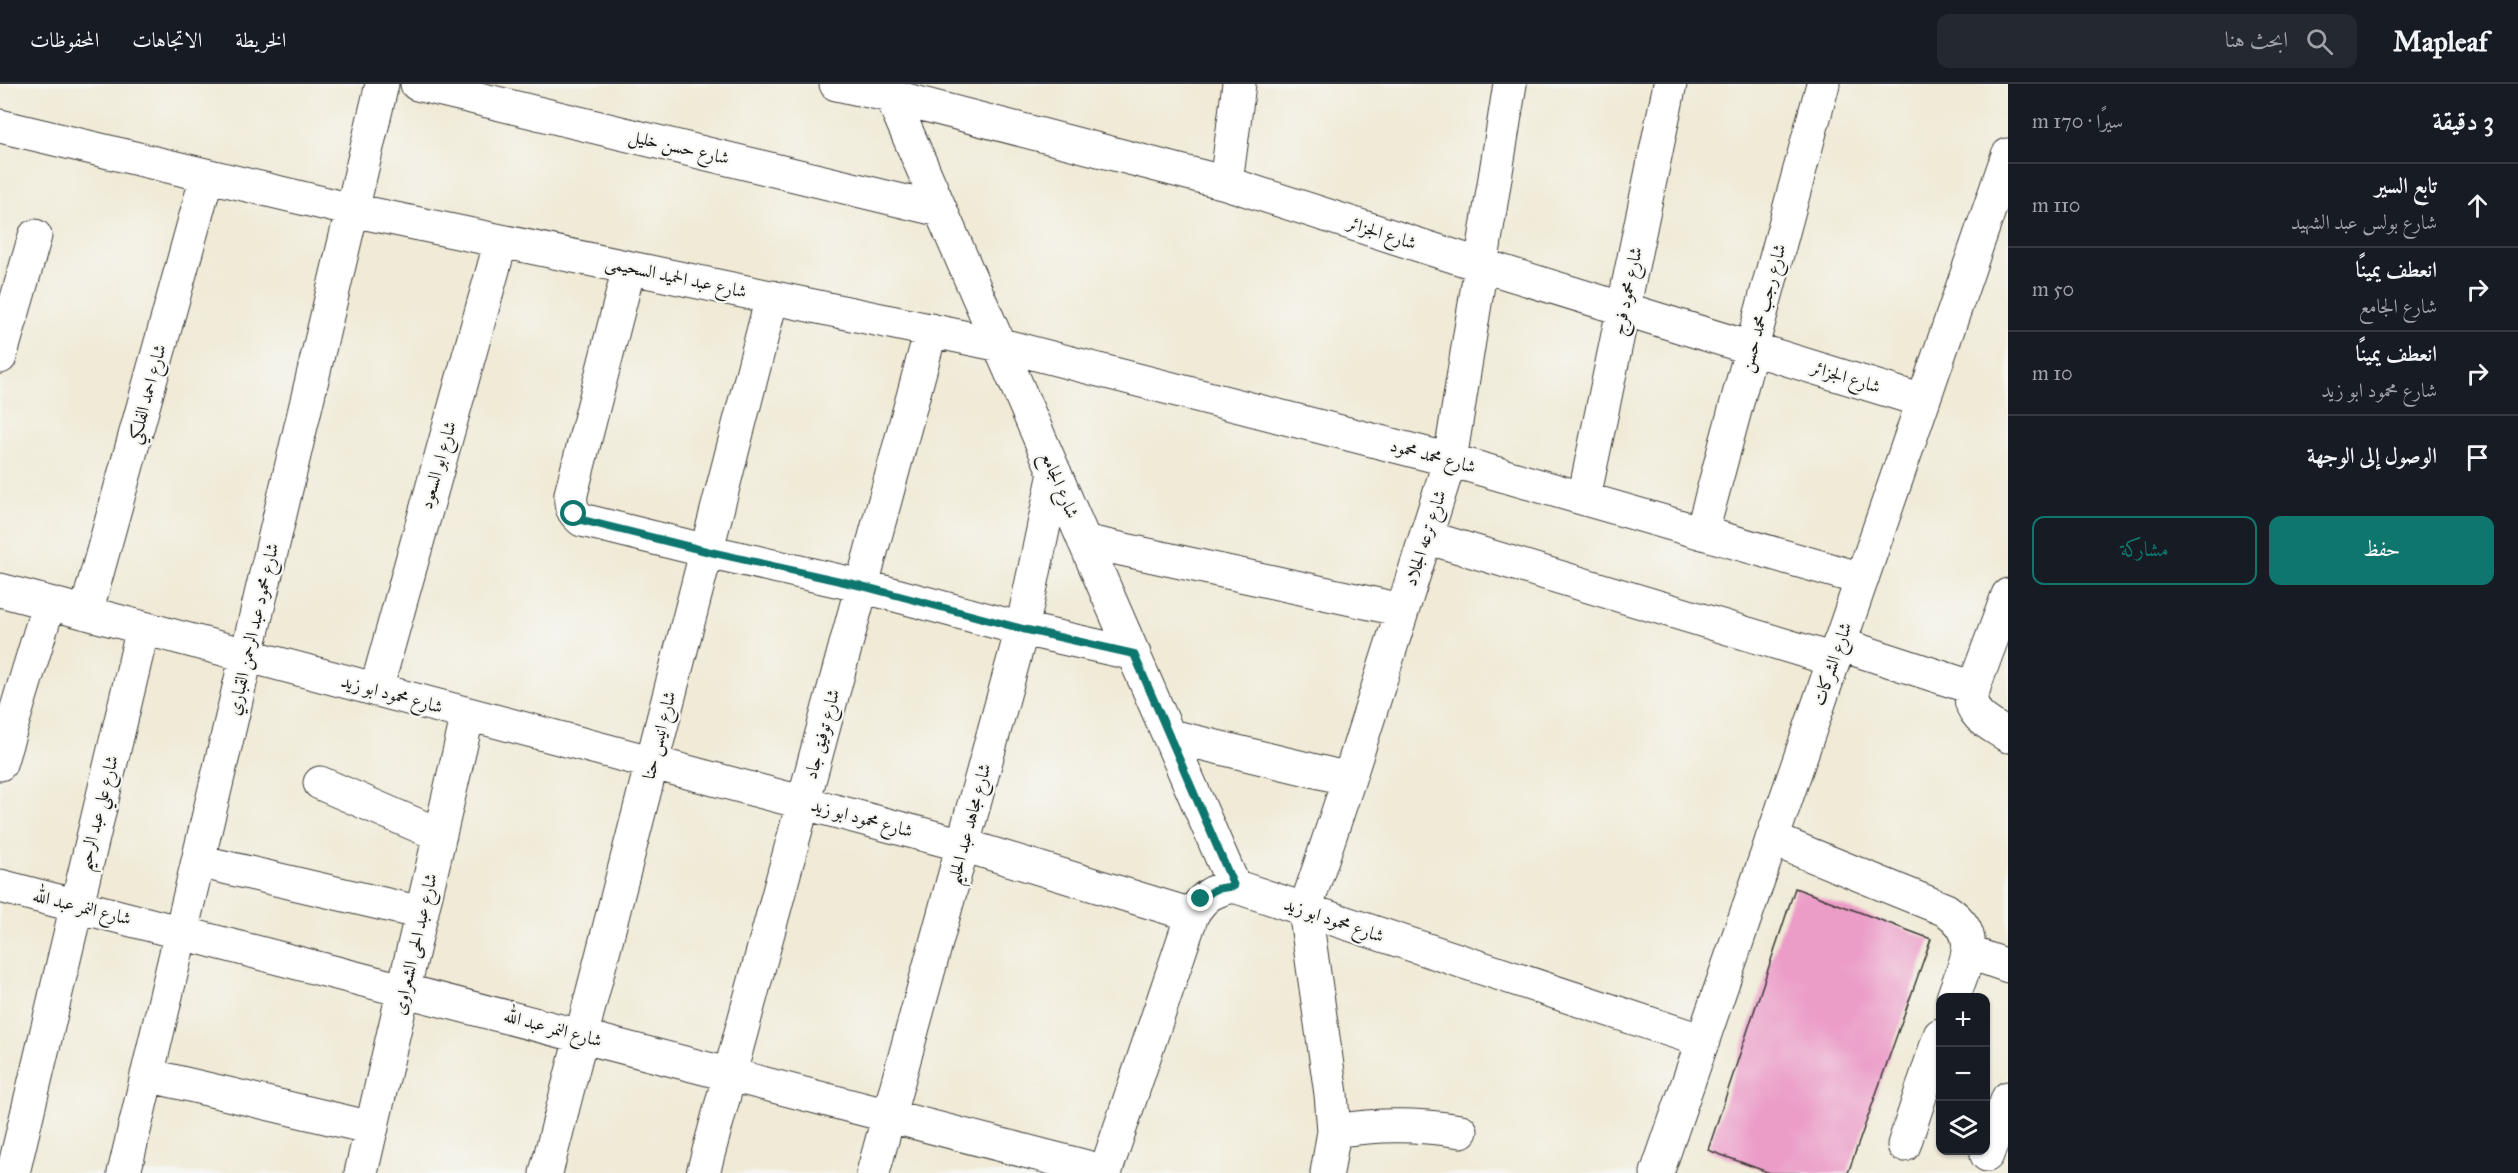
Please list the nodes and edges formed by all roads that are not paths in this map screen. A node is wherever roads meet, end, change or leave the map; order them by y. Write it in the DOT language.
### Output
graph roads {
  1 [pos="382,84"];
  2 [pos="417,84"];
  3 [pos="836,84"];
  4 [pos="1239,84"];
  5 [pos="1510,84"];
  6 [pos="1670,84"];
  7 [pos="1823,84"];
  8 [pos="890,88"];
  9 [pos="0,126"];
  10 [pos="2008,154"];
  11 [pos="207,176"];
  12 [pos="1226,183"];
  13 [pos="352,210"];
  14 [pos="940,210"];
  15 [pos="35,236"];
  16 [pos="501,241"];
  17 [pos="1481,265"];
  18 [pos="629,268"];
  19 [pos="772,297"];
  20 [pos="1624,308"];
  21 [pos="931,330"];
  22 [pos="1001,345"];
  23 [pos="1753,348"];
  24 [pos="0,357"];
  25 [pos="1923,401"];
  26 [pos="1450,460"];
  27 [pos="1055,473"];
  28 [pos="1584,498"];
  29 [pos="1702,532"];
  30 [pos="1426,537"];
  31 [pos="1084,541"];
  32 [pos="706,551"];
  33 [pos="1862,579"];
  34 [pos="862,586"];
  35 [pos="0,590"];
  36 [pos="2008,595"];
  37 [pos="49,603"];
  38 [pos="1402,610"];
  39 [pos="86,613"];
  40 [pos="143,628"];
  41 [pos="1023,629"];
  42 [pos="1837,652"];
  43 [pos="1134,654"];
  44 [pos="246,656"];
  45 [pos="1974,688"];
  46 [pos="376,690"];
  47 [pos="468,714"];
  48 [pos="1171,736"];
  49 [pos="2008,736"];
  50 [pos="652,763"];
  51 [pos="0,764"];
  52 [pos="1349,779"];
  53 [pos="320,783"];
  54 [pos="804,803"];
  55 [pos="440,836"];
  56 [pos="1772,839"];
  57 [pos="963,845"];
  58 [pos="198,861"];
  59 [pos="0,886"];
  60 [pos="1234,886"];
  61 [pos="76,905"];
  62 [pos="1305,910"];
  63 [pos="422,913"];
  64 [pos="1192,915"];
  65 [pos="181,933"];
  66 [pos="1968,952"];
  67 [pos="2008,966"];
  68 [pos="404,989"];
  69 [pos="1955,993"];
  70 [pos="581,1036"];
  71 [pos="1703,1041"];
  72 [pos="1937,1047"];
  73 [pos="147,1075"];
  74 [pos="730,1075"];
  75 [pos="2008,1098"];
  76 [pos="888,1115"];
  77 [pos="372,1128"];
  78 [pos="1334,1131"];
  79 [pos="1461,1131"];
  80 [pos="1904,1145"];
  81 [pos="1990,1147"];
  82 [pos="1105,1172"];
  83 [pos="13,1173"];
  84 [pos="124,1173"];
  85 [pos="361,1173"];
  86 [pos="546,1173"];
  87 [pos="703,1173"];
  88 [pos="873,1173"];
  89 [pos="1327,1173"];
  90 [pos="1657,1173"];
  1 -- 13 [label="street, شارع محمود عبد الرحمن القباري"];
  2 -- 14 [label="street, شارع حسن خليل"];
  3 -- 8 [label="street, شارع الجزائر"];
  4 -- 12 [label="street"];
  5 -- 17 [label="street, شارع ترعه الجلاد"];
  6 -- 20 [label="street, شارع محمود فرج"];
  7 -- 23 [label="street, شارع رجب محمد حسن"];
  8 -- 12 [label="street, شارع الجزائر"];
  8 -- 14 [label="street, شارع الجامع"];
  9 -- 11 [label="street, شارع عبد الحميد السحيمى"];
  10 -- 25 [label="street, شارع الشركات"];
  11 -- 13 [label="street, شارع عبد الحميد السحيمى"];
  11 -- 39 [label="street, شارع احمد الفلكي"];
  12 -- 17 [label="street, شارع الجزائر"];
  13 -- 16 [label="street, شارع عبد الحميد السحيمى"];
  13 -- 44 [label="street, شارع محمود عبد الرحمن القباري"];
  14 -- 22 [label="street, شارع الجامع"];
  15 -- 24 [label="street"];
  16 -- 18 [label="street, شارع عبد الحميد السحيمى"];
  16 -- 46 [label="street, شارع ابو السعود"];
  17 -- 20 [label="street, شارع الجزائر"];
  17 -- 26 [label="street, شارع ترعه الجلاد"];
  18 -- 19 [label="street, شارع عبد الحميد السحيمى"];
  18 -- 32 [label="street"];
  19 -- 21 [label="street, شارع عبد الحميد السحيمى"];
  19 -- 32 [label="street, شارع انيس حنا"];
  20 -- 23 [label="street, شارع الجزائر"];
  20 -- 28 [label="street, شارع محمود فرج"];
  21 -- 22 [label="street, شارع عبد الحميد السحيمى"];
  21 -- 34 [label="street, شارع توفيق جاد"];
  22 -- 26 [label="street, شارع محمد محمود"];
  22 -- 27 [label="street, شارع الجامع"];
  23 -- 25 [label="street, شارع الجزائر"];
  23 -- 29 [label="street, شارع رجب محمد حسن"];
  25 -- 33 [label="street, شارع الشركات"];
  26 -- 28 [label="street, شارع محمد محمود"];
  26 -- 30 [label="street, شارع ترعه الجلاد"];
  27 -- 31 [label="street, شارع الجامع"];
  27 -- 41 [label="street, شارع مجاهد عبد الحليم"];
  28 -- 29 [label="street, شارع محمد محمود"];
  29 -- 33 [label="street, شارع محمد محمود"];
  30 -- 38 [label="street, شارع ترعه الجلاد"];
  30 -- 42 [label="street"];
  31 -- 38 [label="street"];
  31 -- 43 [label="street, شارع الجامع"];
  32 -- 34 [label="street"];
  32 -- 50 [label="street, شارع انيس حنا"];
  33 -- 42 [label="street, شارع الشركات"];
  34 -- 41 [label="street"];
  34 -- 54 [label="street, شارع توفيق جاد"];
  35 -- 37 [label="street, شارع محمود ابو زيد"];
  36 -- 45 [label="street"];
  37 -- 39 [label="street, شارع محمود ابو زيد"];
  37 -- 51 [label="street"];
  38 -- 52 [label="street, شارع ترعه الجلاد"];
  39 -- 40 [label="street, شارع محمود ابو زيد"];
  40 -- 44 [label="street, شارع محمود ابو زيد"];
  40 -- 61 [label="street, شارع علي عبد الرحيم"];
  41 -- 43 [label="street"];
  41 -- 57 [label="street, شارع مجاهد عبد الحليم"];
  42 -- 45 [label="street"];
  42 -- 56 [label="street, شارع الشركات"];
  43 -- 48 [label="street, شارع الجامع"];
  44 -- 46 [label="street, شارع محمود ابو زيد"];
  44 -- 58 [label="street, شارع محمود عبد الرحمن القباري"];
  45 -- 49 [label="street"];
  46 -- 47 [label="street, شارع محمود ابو زيد"];
  47 -- 50 [label="street, شارع محمود ابو زيد"];
  47 -- 55 [label="street, شارع عبد الحى الشعراوى"];
  48 -- 52 [label="street"];
  48 -- 60 [label="street, شارع الجامع"];
  50 -- 54 [label="street, شارع محمود ابو زيد"];
  50 -- 70 [label="street, شارع انيس حنا"];
  52 -- 62 [label="street, شارع ترعه الجلاد"];
  53 -- 55 [label="street"];
  54 -- 57 [label="street, شارع محمود ابو زيد"];
  54 -- 74 [label="street, شارع توفيق جاد"];
  55 -- 63 [label="street, شارع عبد الحى الشعراوى"];
  56 -- 66 [label="street"];
  56 -- 71 [label="street, شارع الشركات"];
  57 -- 64 [label="street, شارع محمود ابو زيد"];
  57 -- 76 [label="street, شارع مجاهد عبد الحليم"];
  58 -- 63 [label="street"];
  58 -- 65 [label="street, شارع محمود عبد الرحمن القباري"];
  59 -- 61 [label="street, شارع النمر عبد الله"];
  60 -- 62 [label="street, شارع محمود ابو زيد"];
  60 -- 64 [label="street"];
  61 -- 65 [label="street, شارع النمر عبد الله"];
  61 -- 83 [label="street, شارع علي عبد الرحيم"];
  62 -- 71 [label="street, شارع محمود ابو زيد"];
  62 -- 78 [label="street"];
  63 -- 68 [label="street, شارع عبد الحى الشعراوى"];
  64 -- 82 [label="street"];
  65 -- 68 [label="street, شارع النمر عبد الله"];
  65 -- 73 [label="street, شارع محمود عبد الرحمن القباري"];
  66 -- 67 [label="street"];
  66 -- 69 [label="street"];
  68 -- 70 [label="street, شارع النمر عبد الله"];
  68 -- 77 [label="street, شارع عبد الحى الشعراوى"];
  70 -- 74 [label="street, شارع النمر عبد الله"];
  70 -- 86 [label="street, شارع انيس حنا"];
  71 -- 90 [label="street, شارع الشركات"];
  72 -- 80 [label="street"];
  73 -- 77 [label="street"];
  73 -- 84 [label="street, شارع محمود عبد الرحمن القباري"];
  74 -- 76 [label="street, شارع النمر عبد الله"];
  74 -- 87 [label="street, شارع توفيق جاد"];
  75 -- 81 [label="street"];
  76 -- 82 [label="street, شارع النمر عبد الله"];
  76 -- 88 [label="street, شارع مجاهد عبد الحليم"];
  77 -- 85 [label="street, شارع عبد الحى الشعراوى"];
  78 -- 79 [label="street"];
  78 -- 89 [label="street"];
}
